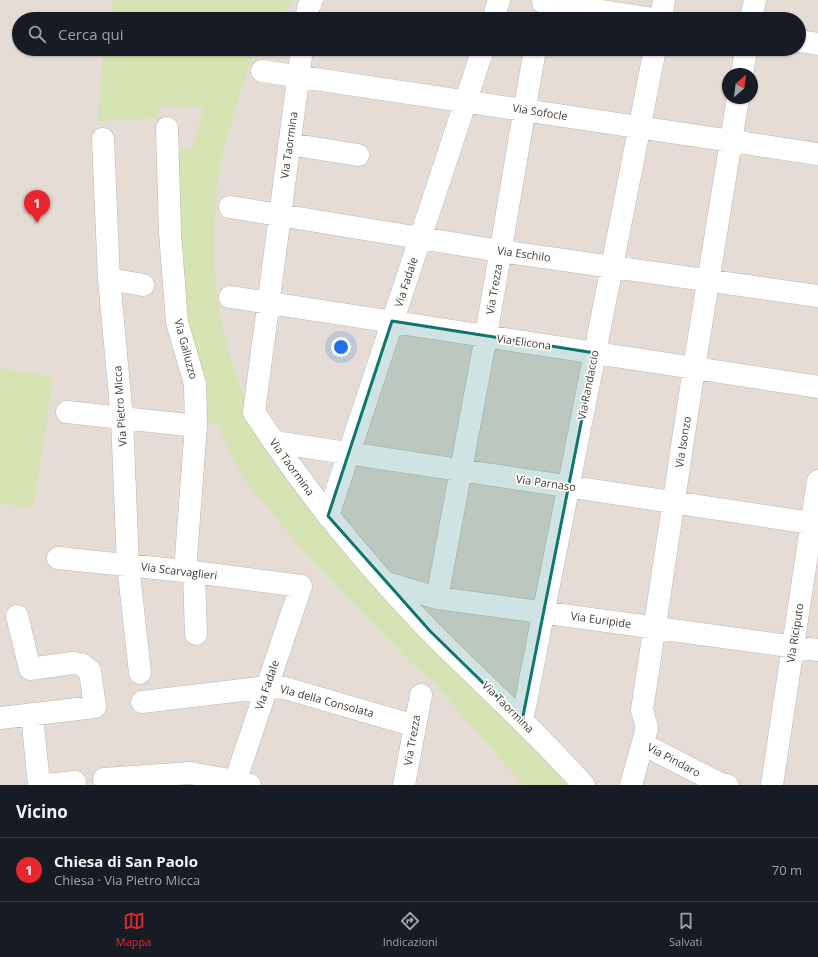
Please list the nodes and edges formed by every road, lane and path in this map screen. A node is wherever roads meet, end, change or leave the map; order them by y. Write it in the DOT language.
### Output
graph roads {
  1 [pos="312,0"];
  2 [pos="499,0"];
  3 [pos="664,0"];
  4 [pos="754,0"];
  5 [pos="542,7"];
  6 [pos="307,12"];
  7 [pos="495,12"];
  8 [pos="589,12"];
  9 [pos="662,12"];
  10 [pos="752,12"];
  11 [pos="806,42"];
  12 [pos="818,44"];
  13 [pos="301,56"];
  14 [pos="481,56"];
  15 [pos="534,56"];
  16 [pos="654,56"];
  17 [pos="745,56"];
  18 [pos="743,68"];
  19 [pos="262,71"];
  20 [pos="299,76"];
  21 [pos="466,101"];
  22 [pos="737,104"];
  23 [pos="525,110"];
  24 [pos="639,127"];
  25 [pos="167,128"];
  26 [pos="103,139"];
  27 [pos="731,141"];
  28 [pos="289,144"];
  29 [pos="818,154"];
  30 [pos="358,155"];
  31 [pos="230,207"];
  32 [pos="280,216"];
  33 [pos="421,237"];
  34 [pos="500,251"];
  35 [pos="612,267"];
  36 [pos="109,279"];
  37 [pos="709,280"];
  38 [pos="143,285"];
  39 [pos="818,296"];
  40 [pos="230,297"];
  41 [pos="269,303"];
  42 [pos="392,321"];
  43 [pos="486,336"];
  44 [pos="595,352"];
  45 [pos="694,368"];
  46 [pos="818,387"];
  47 [pos="67,412"];
  48 [pos="122,418"];
  49 [pos="196,426"];
  50 [pos="274,442"];
  51 [pos="349,454"];
  52 [pos="461,470"];
  53 [pos="818,482"];
  54 [pos="568,486"];
  55 [pos="674,503"];
  56 [pos="328,516"];
  57 [pos="815,524"];
  58 [pos="58,558"];
  59 [pos="128,565"];
  60 [pos="190,572"];
  61 [pos="386,583"];
  62 [pos="301,586"];
  63 [pos="437,598"];
  64 [pos="544,612"];
  65 [pos="17,616"];
  66 [pos="655,628"];
  67 [pos="196,634"];
  68 [pos="793,647"];
  69 [pos="818,650"];
  70 [pos="140,673"];
  71 [pos="267,687"];
  72 [pos="421,695"];
  73 [pos="142,702"];
  74 [pos="32,714"];
  75 [pos="0,718"];
  76 [pos="522,721"];
  77 [pos="415,726"];
  78 [pos="643,744"];
  79 [pos="104,779"];
  80 [pos="75,783"];
  81 [pos="239,784"];
  82 [pos="39,785"];
  83 [pos="47,785"];
  84 [pos="404,785"];
  85 [pos="584,785"];
  86 [pos="631,785"];
  87 [pos="727,785"];
  88 [pos="772,785"];
  1 -- 6 [label="street"];
  2 -- 7 [label="street"];
  3 -- 9 [label="street"];
  4 -- 10 [label="street"];
  5 -- 8 [label="street"];
  11 -- 12 [label="street"];
  13 -- 20 [label="street, Via Taormina"];
  14 -- 21 [label="street, Via Fadale"];
  15 -- 23 [label="street, Via Trezza"];
  16 -- 24 [label="street, Via Randaccio"];
  17 -- 18 [label="street"];
  19 -- 20 [label="street, Via Sofocle"];
  20 -- 21 [label="street, Via Sofocle"];
  20 -- 28 [label="street, Via Taormina"];
  21 -- 23 [label="street, Via Sofocle"];
  21 -- 33 [label="street, Via Fadale"];
  22 -- 27 [label="street, Via Isonzo"];
  23 -- 24 [label="street, Via Sofocle"];
  23 -- 34 [label="street, Via Trezza"];
  24 -- 27 [label="street, Via Sofocle"];
  24 -- 35 [label="street, Via Randaccio"];
  25 -- 49 [label="street, Via Galluzzo"];
  26 -- 36 [label="street, Via Pietro Micca"];
  27 -- 29 [label="street, Via Sofocle"];
  27 -- 37 [label="street, Via Isonzo"];
  28 -- 30 [label="street"];
  28 -- 32 [label="street, Via Taormina"];
  31 -- 32 [label="street, Via Eschilo"];
  32 -- 33 [label="street, Via Eschilo"];
  32 -- 41 [label="street, Via Taormina"];
  33 -- 34 [label="street, Via Eschilo"];
  33 -- 42 [label="street, Via Fadale"];
  34 -- 35 [label="street, Via Eschilo"];
  34 -- 43 [label="street, Via Trezza"];
  35 -- 37 [label="street, Via Eschilo"];
  35 -- 44 [label="street, Via Randaccio"];
  36 -- 38 [label="street"];
  36 -- 48 [label="street, Via Pietro Micca"];
  37 -- 39 [label="street, Via Eschilo"];
  37 -- 45 [label="street, Via Isonzo"];
  40 -- 41 [label="street, Via Elicona"];
  41 -- 42 [label="street, Via Elicona"];
  41 -- 50 [label="street, Via Taormina"];
  42 -- 43 [label="street, Via Elicona"];
  42 -- 51 [label="street, Via Fadale"];
  43 -- 44 [label="street, Via Elicona"];
  43 -- 52 [label="street, Via Trezza"];
  44 -- 45 [label="street, Via Elicona"];
  44 -- 54 [label="street, Via Randaccio"];
  45 -- 46 [label="street, Via Elicona"];
  45 -- 55 [label="street, Via Isonzo"];
  47 -- 48 [label="street"];
  48 -- 49 [label="street"];
  48 -- 59 [label="street, Via Pietro Micca"];
  49 -- 60 [label="street, Via Galluzzo"];
  50 -- 51 [label="street, Via Parnaso"];
  50 -- 56 [label="street, Via Taormina"];
  51 -- 52 [label="street, Via Parnaso"];
  51 -- 56 [label="street, Via Fadale"];
  52 -- 54 [label="street, Via Parnaso"];
  52 -- 63 [label="street, Via Trezza"];
  53 -- 57 [label="street, Via Riciputo"];
  54 -- 55 [label="street, Via Parnaso"];
  54 -- 64 [label="street, Via Randaccio"];
  55 -- 57 [label="street, Via Parnaso"];
  55 -- 66 [label="street, Via Isonzo"];
  56 -- 61 [label="street, Via Taormina"];
  57 -- 68 [label="street, Via Riciputo"];
  58 -- 59 [label="street, Via Scarvaglieri"];
  59 -- 60 [label="street, Via Scarvaglieri"];
  59 -- 70 [label="street, Via Pietro Micca"];
  60 -- 62 [label="street, Via Scarvaglieri"];
  60 -- 67 [label="street, Via Galluzzo"];
  61 -- 63 [label="street, Via Euripide"];
  61 -- 76 [label="street, Via Taormina"];
  62 -- 71 [label="street, Via Fadale"];
  63 -- 64 [label="street, Via Euripide"];
  64 -- 66 [label="street, Via Euripide"];
  64 -- 76 [label="street, Via Randaccio"];
  65 -- 74 [label="street"];
  66 -- 68 [label="street, Via Euripide"];
  66 -- 78 [label="street, Via Isonzo"];
  68 -- 69 [label="street, Via Euripide"];
  68 -- 88 [label="street, Via Riciputo"];
  71 -- 73 [label="street, Via della Consolata"];
  71 -- 77 [label="street, Via della Consolata"];
  71 -- 81 [label="street, Via Fadale"];
  72 -- 77 [label="street, Via Trezza"];
  74 -- 75 [label="street"];
  74 -- 82 [label="street"];
  76 -- 85 [label="street, Via Taormina"];
  77 -- 84 [label="street, Via Trezza"];
  78 -- 86 [label="street, Via Isonzo"];
  78 -- 87 [label="street, Via Pindaro"];
  79 -- 81 [label="street"];
  80 -- 83 [label="street"];
}
